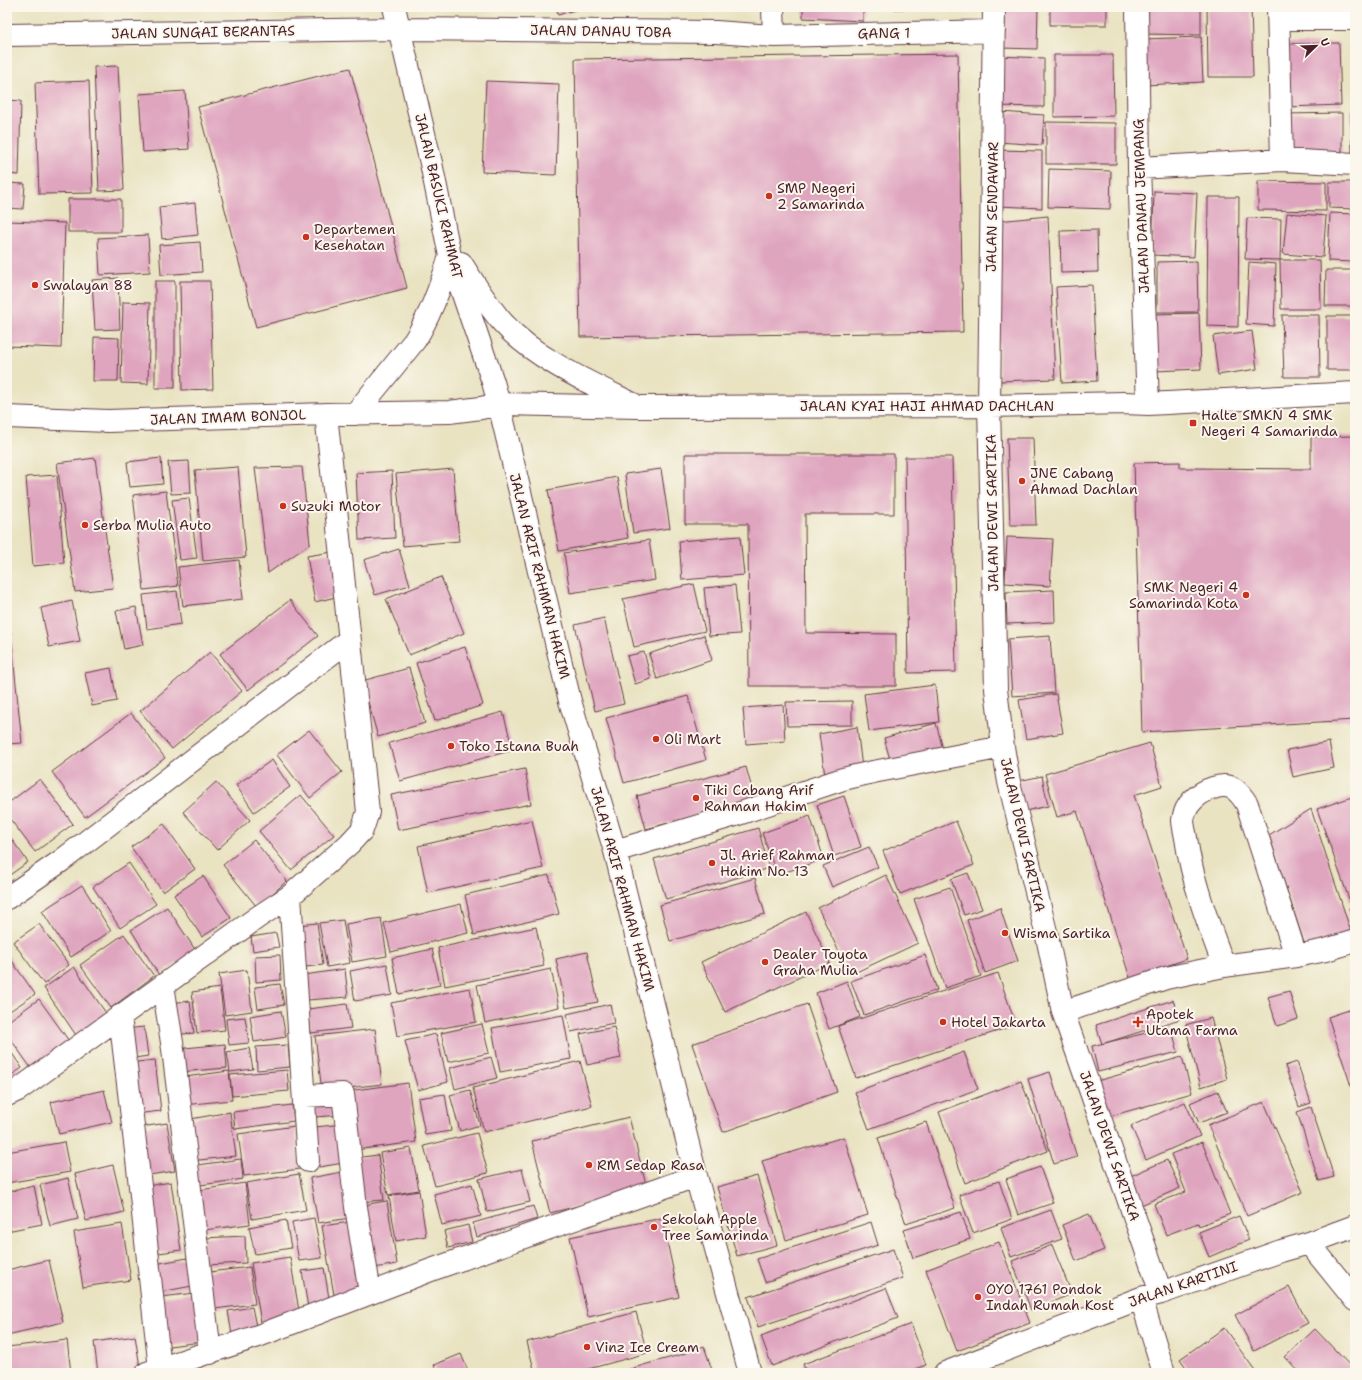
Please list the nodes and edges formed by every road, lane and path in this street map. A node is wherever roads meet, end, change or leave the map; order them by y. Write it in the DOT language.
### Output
graph roads {
  1 [pos="394,7"];
  2 [pos="773,7"];
  3 [pos="994,7"];
  4 [pos="1137,7"];
  5 [pos="1279,13"];
  6 [pos="1355,19"];
  7 [pos="399,29"];
  8 [pos="994,31"];
  9 [pos="7,35"];
  10 [pos="774,36"];
  11 [pos="1282,160"];
  12 [pos="1355,164"];
  13 [pos="1138,168"];
  14 [pos="449,250"];
  15 [pos="1355,393"];
  16 [pos="499,404"];
  17 [pos="1148,404"];
  18 [pos="989,406"];
  19 [pos="637,407"];
  20 [pos="326,414"];
  21 [pos="355,414"];
  22 [pos="7,417"];
  23 [pos="349,640"];
  24 [pos="1003,747"];
  25 [pos="615,851"];
  26 [pos="290,896"];
  27 [pos="7,898"];
  28 [pos="1355,941"];
  29 [pos="1296,956"];
  30 [pos="1224,966"];
  31 [pos="163,985"];
  32 [pos="1063,1012"];
  33 [pos="120,1016"];
  34 [pos="7,1095"];
  35 [pos="304,1096"];
  36 [pos="308,1161"];
  37 [pos="696,1176"];
  38 [pos="1355,1226"];
  39 [pos="1309,1243"];
  40 [pos="370,1293"];
  41 [pos="1151,1295"];
  42 [pos="1355,1300"];
  43 [pos="210,1353"];
  44 [pos="154,1371"];
  45 [pos="750,1373"];
  46 [pos="945,1373"];
  47 [pos="1164,1373"];
  1 -- 7 [label="street, JALAN BASUKI RAHMAT"];
  2 -- 10 [label="street"];
  3 -- 8 [label="street, JALAN SENDAWAR"];
  4 -- 13 [label="street, JALAN DANAU JEMPANG"];
  5 -- 6 [label="street"];
  5 -- 11 [label="street"];
  7 -- 9 [label="street, JALAN SUNGAI BERANTAS"];
  7 -- 10 [label="street, JALAN DANAU TOBA"];
  7 -- 14 [label="street, JALAN BASUKI RAHMAT"];
  8 -- 10 [label="street, GANG 1"];
  8 -- 18 [label="street, JALAN SENDAWAR"];
  11 -- 12 [label="street"];
  11 -- 13 [label="street"];
  13 -- 17 [label="street, JALAN DANAU JEMPANG"];
  14 -- 16 [label="street, JALAN BASUKI RAHMAT"];
  14 -- 19 [label="street"];
  14 -- 21 [label="street"];
  15 -- 17 [label="street, JALAN KYAI HAJI AHMAD DACHLAN"];
  16 -- 19 [label="street, JALAN KYAI HAJI AHMAD DACHLAN"];
  16 -- 21 [label="street, JALAN IMAM BONJOL"];
  16 -- 25 [label="street, JALAN ARIF RAHMAN HAKIM"];
  17 -- 18 [label="street, JALAN KYAI HAJI AHMAD DACHLAN"];
  18 -- 19 [label="street, JALAN KYAI HAJI AHMAD DACHLAN"];
  18 -- 24 [label="street, JALAN DEWI SARTIKA"];
  20 -- 21 [label="street, JALAN IMAM BONJOL"];
  20 -- 22 [label="street, JALAN IMAM BONJOL"];
  20 -- 23 [label="street"];
  23 -- 26 [label="street"];
  23 -- 27 [label="street"];
  24 -- 25 [label="street"];
  24 -- 32 [label="street, JALAN DEWI SARTIKA"];
  25 -- 37 [label="street, JALAN ARIF RAHMAN HAKIM"];
  26 -- 31 [label="street"];
  26 -- 35 [label="street"];
  28 -- 29 [label="street"];
  29 -- 30 [label="street"];
  29 -- 30 [label="street"];
  30 -- 32 [label="street"];
  31 -- 33 [label="street"];
  31 -- 43 [label="street"];
  32 -- 41 [label="street, JALAN DEWI SARTIKA"];
  33 -- 34 [label="street"];
  33 -- 44 [label="street"];
  35 -- 36 [label="street"];
  35 -- 40 [label="street"];
  37 -- 40 [label="street"];
  37 -- 45 [label="street, JALAN ARIF RAHMAN HAKIM"];
  38 -- 39 [label="street, JALAN KARTINI"];
  39 -- 41 [label="street, JALAN KARTINI"];
  39 -- 42 [label="street"];
  40 -- 43 [label="street"];
  41 -- 46 [label="street, JALAN KARTINI"];
  41 -- 47 [label="street, JALAN DEWI SARTIKA"];
  43 -- 44 [label="street"];
}
